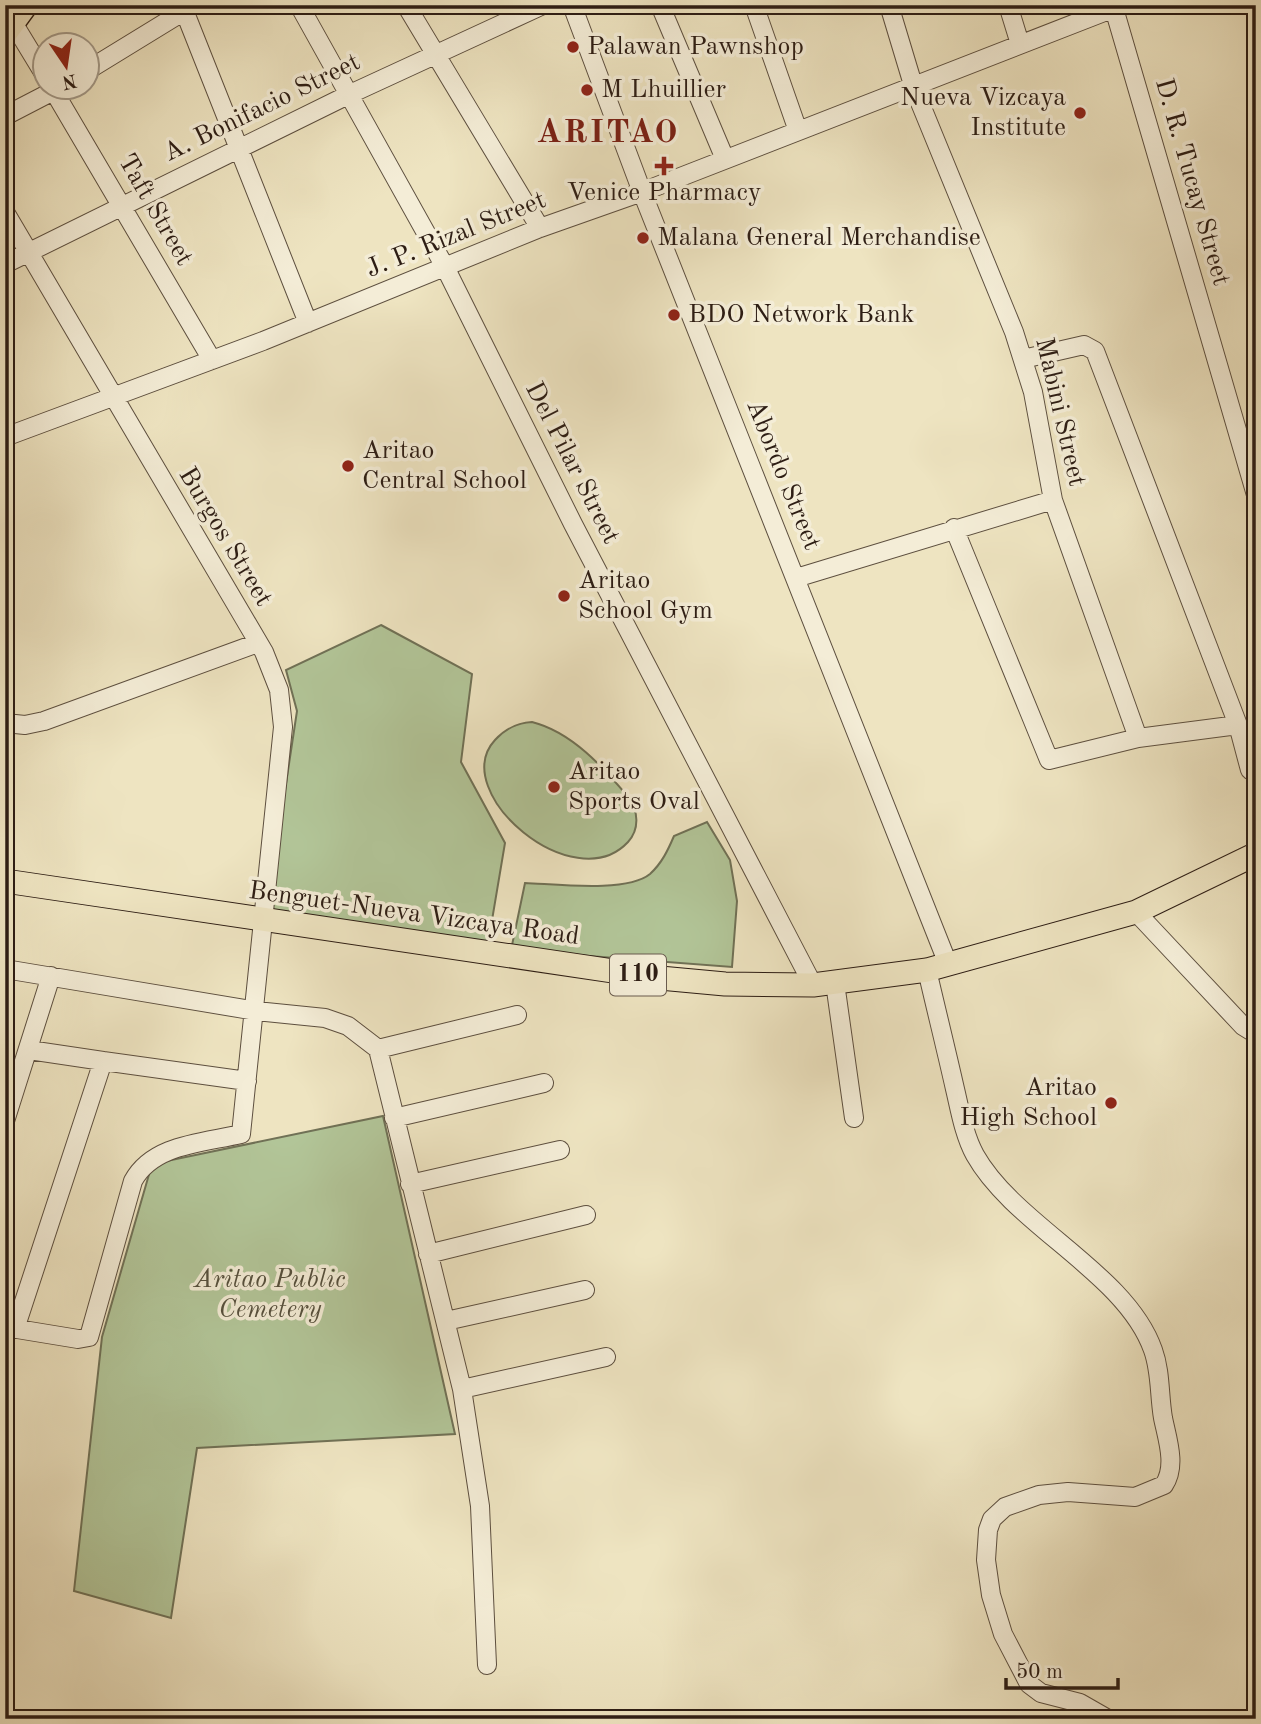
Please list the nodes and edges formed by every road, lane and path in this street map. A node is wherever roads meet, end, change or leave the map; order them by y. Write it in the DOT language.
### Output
graph roads {
  1 [pos="299,5"];
  2 [pos="406,5"];
  3 [pos="543,5"];
  4 [pos="572,5"];
  5 [pos="660,5"];
  6 [pos="754,5"];
  7 [pos="889,5"];
  8 [pos="1008,5"];
  9 [pos="1116,6"];
  10 [pos="187,7"];
  11 [pos="14,19"];
  12 [pos="1020,44"];
  13 [pos="32,50"];
  14 [pos="436,53"];
  15 [pos="102,61"];
  16 [pos="914,88"];
  17 [pos="348,95"];
  18 [pos="32,99"];
  19 [pos="62,102"];
  20 [pos="5,116"];
  21 [pos="798,131"];
  22 [pos="240,148"];
  23 [pos="725,159"];
  24 [pos="642,192"];
  25 [pos="122,206"];
  26 [pos="5,212"];
  27 [pos="540,228"];
  28 [pos="29,251"];
  29 [pos="5,264"];
  30 [pos="445,267"];
  31 [pos="308,323"];
  32 [pos="1023,359"];
  33 [pos="212,360"];
  34 [pos="111,396"];
  35 [pos="5,437"];
  36 [pos="1256,495"];
  37 [pos="1052,500"];
  38 [pos="954,528"];
  39 [pos="796,578"];
  40 [pos="258,643"];
  41 [pos="5,723"];
  42 [pos="1238,725"];
  43 [pos="1138,738"];
  44 [pos="1250,770"];
  45 [pos="1256,854"];
  46 [pos="5,881"];
  47 [pos="1136,912"];
  48 [pos="263,920"];
  49 [pos="937,967"];
  50 [pos="5,969"];
  51 [pos="51,976"];
  52 [pos="824,984"];
  53 [pos="256,1011"];
  54 [pos="517,1015"];
  55 [pos="1256,1034"];
  56 [pos="378,1049"];
  57 [pos="29,1050"];
  58 [pos="103,1062"];
  59 [pos="247,1081"];
  60 [pos="544,1083"];
  61 [pos="394,1118"];
  62 [pos="854,1118"];
  63 [pos="5,1121"];
  64 [pos="560,1150"];
  65 [pos="410,1184"];
  66 [pos="586,1215"];
  67 [pos="428,1254"];
  68 [pos="585,1290"];
  69 [pos="446,1321"];
  70 [pos="10,1328"];
  71 [pos="606,1357"];
  72 [pos="462,1389"];
  73 [pos="487,1665"];
  74 [pos="1108,1719"];
  1 -- 17 [label="street, Del Pilar Street"];
  2 -- 14 [label="street"];
  3 -- 14 [label="street, A. Bonifacio Street"];
  4 -- 24 [label="street, Abordo Street"];
  5 -- 23 [label="street"];
  6 -- 21 [label="street"];
  7 -- 16 [label="street, Mabini Street"];
  8 -- 12 [label="street"];
  9 -- 12 [label="street, J. P. Rizal Street"];
  9 -- 36 [label="street, D. R. Tucay Street"];
  10 -- 15 [label="street"];
  10 -- 22 [label="street"];
  11 -- 13 [label="street, Taft Street"];
  12 -- 16 [label="street, J. P. Rizal Street"];
  14 -- 17 [label="street, A. Bonifacio Street"];
  14 -- 27 [label="street"];
  16 -- 21 [label="street, J. P. Rizal Street"];
  16 -- 32 [label="street, Mabini Street"];
  17 -- 22 [label="street, A. Bonifacio Street"];
  17 -- 30 [label="street, Del Pilar Street"];
  18 -- 20 [label="street"];
  19 -- 25 [label="street, Taft Street"];
  21 -- 23 [label="street, J. P. Rizal Street"];
  22 -- 25 [label="street, A. Bonifacio Street"];
  22 -- 31 [label="street"];
  23 -- 24 [label="street, J. P. Rizal Street"];
  24 -- 27 [label="street, J. P. Rizal Street"];
  24 -- 39 [label="street, Abordo Street"];
  25 -- 28 [label="street, A. Bonifacio Street"];
  25 -- 33 [label="street, Taft Street"];
  26 -- 28 [label="street, Burgos Street"];
  27 -- 30 [label="street, J. P. Rizal Street"];
  28 -- 29 [label="street, A. Bonifacio Street"];
  28 -- 34 [label="street, Burgos Street"];
  30 -- 31 [label="street, J. P. Rizal Street"];
  30 -- 52 [label="street, Del Pilar Street"];
  31 -- 33 [label="street, J. P. Rizal Street"];
  32 -- 37 [label="street, Mabini Street"];
  32 -- 42 [label="street"];
  33 -- 34 [label="street, J. P. Rizal Street"];
  34 -- 35 [label="street, J. P. Rizal Street"];
  34 -- 40 [label="street, Burgos Street"];
  37 -- 38 [label="street"];
  37 -- 43 [label="street, Mabini Street"];
  38 -- 39 [label="street"];
  38 -- 43 [label="street"];
  39 -- 49 [label="street, Abordo Street"];
  40 -- 41 [label="street"];
  40 -- 48 [label="street, Burgos Street"];
  42 -- 43 [label="street"];
  42 -- 44 [label="street"];
  45 -- 47 [label="main road, Benguet-Nueva Vizcaya Road / 110"];
  46 -- 48 [label="main road, Benguet-Nueva Vizcaya Road / 110"];
  47 -- 49 [label="main road, Benguet-Nueva Vizcaya Road / 110"];
  47 -- 55 [label="street"];
  48 -- 52 [label="main road, Benguet-Nueva Vizcaya Road / 110"];
  48 -- 53 [label="street, Burgos Street"];
  49 -- 52 [label="main road, Benguet-Nueva Vizcaya Road / 110"];
  49 -- 74 [label="street, Abordo Street"];
  50 -- 51 [label="street"];
  51 -- 53 [label="street"];
  51 -- 57 [label="street"];
  52 -- 62 [label="street, Del Pilar Street"];
  53 -- 56 [label="street"];
  53 -- 59 [label="street, Burgos Street"];
  54 -- 56 [label="street"];
  56 -- 61 [label="street"];
  57 -- 58 [label="street"];
  57 -- 63 [label="street"];
  58 -- 59 [label="street"];
  58 -- 70 [label="street"];
  59 -- 70 [label="street, Burgos Street"];
  60 -- 61 [label="street"];
  61 -- 65 [label="street"];
  64 -- 65 [label="street"];
  65 -- 67 [label="street"];
  66 -- 67 [label="street"];
  67 -- 69 [label="street"];
  68 -- 69 [label="street"];
  69 -- 72 [label="street"];
  71 -- 72 [label="street"];
  72 -- 73 [label="street"];
}
